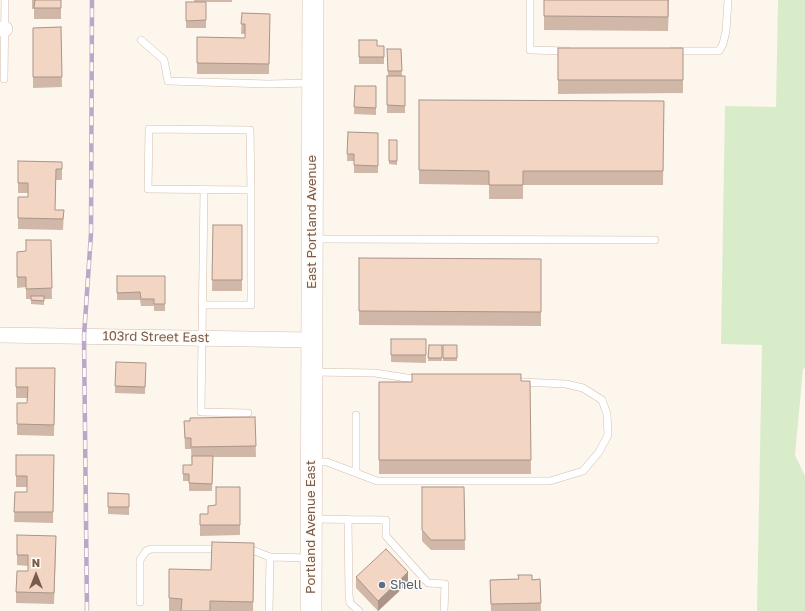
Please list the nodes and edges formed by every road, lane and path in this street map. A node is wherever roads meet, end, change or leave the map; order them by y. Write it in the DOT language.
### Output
graph roads {
  1 [pos="5,0"];
  2 [pos="313,0"];
  3 [pos="530,0"];
  4 [pos="728,0"];
  5 [pos="2,29"];
  6 [pos="141,40"];
  7 [pos="577,51"];
  8 [pos="664,51"];
  9 [pos="4,79"];
  10 [pos="313,83"];
  11 [pos="204,190"];
  12 [pos="251,190"];
  13 [pos="312,238"];
  14 [pos="655,240"];
  15 [pos="203,305"];
  16 [pos="0,335"];
  17 [pos="202,338"];
  18 [pos="311,340"];
  19 [pos="311,372"];
  20 [pos="428,380"];
  21 [pos="512,382"];
  22 [pos="248,413"];
  23 [pos="356,415"];
  24 [pos="311,453"];
  25 [pos="356,473"];
  26 [pos="311,519"];
  27 [pos="348,519"];
  28 [pos="228,549"];
  29 [pos="236,550"];
  30 [pos="270,557"];
  31 [pos="311,558"];
  32 [pos="140,602"];
  33 [pos="269,611"];
  34 [pos="311,611"];
  35 [pos="359,611"];
  36 [pos="444,611"];
  1 -- 5 [label="lane"];
  2 -- 10 [label="main road, East Portland Avenue"];
  3 -- 7 [label="lane"];
  4 -- 8 [label="lane"];
  5 -- 9 [label="lane"];
  6 -- 10 [label="lane"];
  10 -- 13 [label="main road, East Portland Avenue"];
  11 -- 12 [label="lane"];
  11 -- 12 [label="lane"];
  11 -- 15 [label="lane"];
  12 -- 15 [label="lane"];
  13 -- 14 [label="lane"];
  13 -- 18 [label="main road, East Portland Avenue"];
  15 -- 17 [label="lane"];
  16 -- 17 [label="street, 103rd Street East"];
  17 -- 18 [label="street, 103rd Street East"];
  17 -- 22 [label="lane"];
  18 -- 19 [label="main road, East Portland Avenue"];
  19 -- 20 [label="lane"];
  19 -- 24 [label="main road, East Portland Avenue"];
  21 -- 25 [label="lane"];
  23 -- 25 [label="lane"];
  24 -- 25 [label="lane"];
  24 -- 26 [label="main road, Portland Avenue East"];
  26 -- 27 [label="lane"];
  26 -- 31 [label="main road, Portland Avenue East"];
  27 -- 35 [label="lane"];
  27 -- 36 [label="lane"];
  28 -- 32 [label="lane"];
  29 -- 30 [label="lane"];
  30 -- 31 [label="lane"];
  30 -- 33 [label="lane"];
  31 -- 34 [label="main road, Portland Avenue East"];
}
